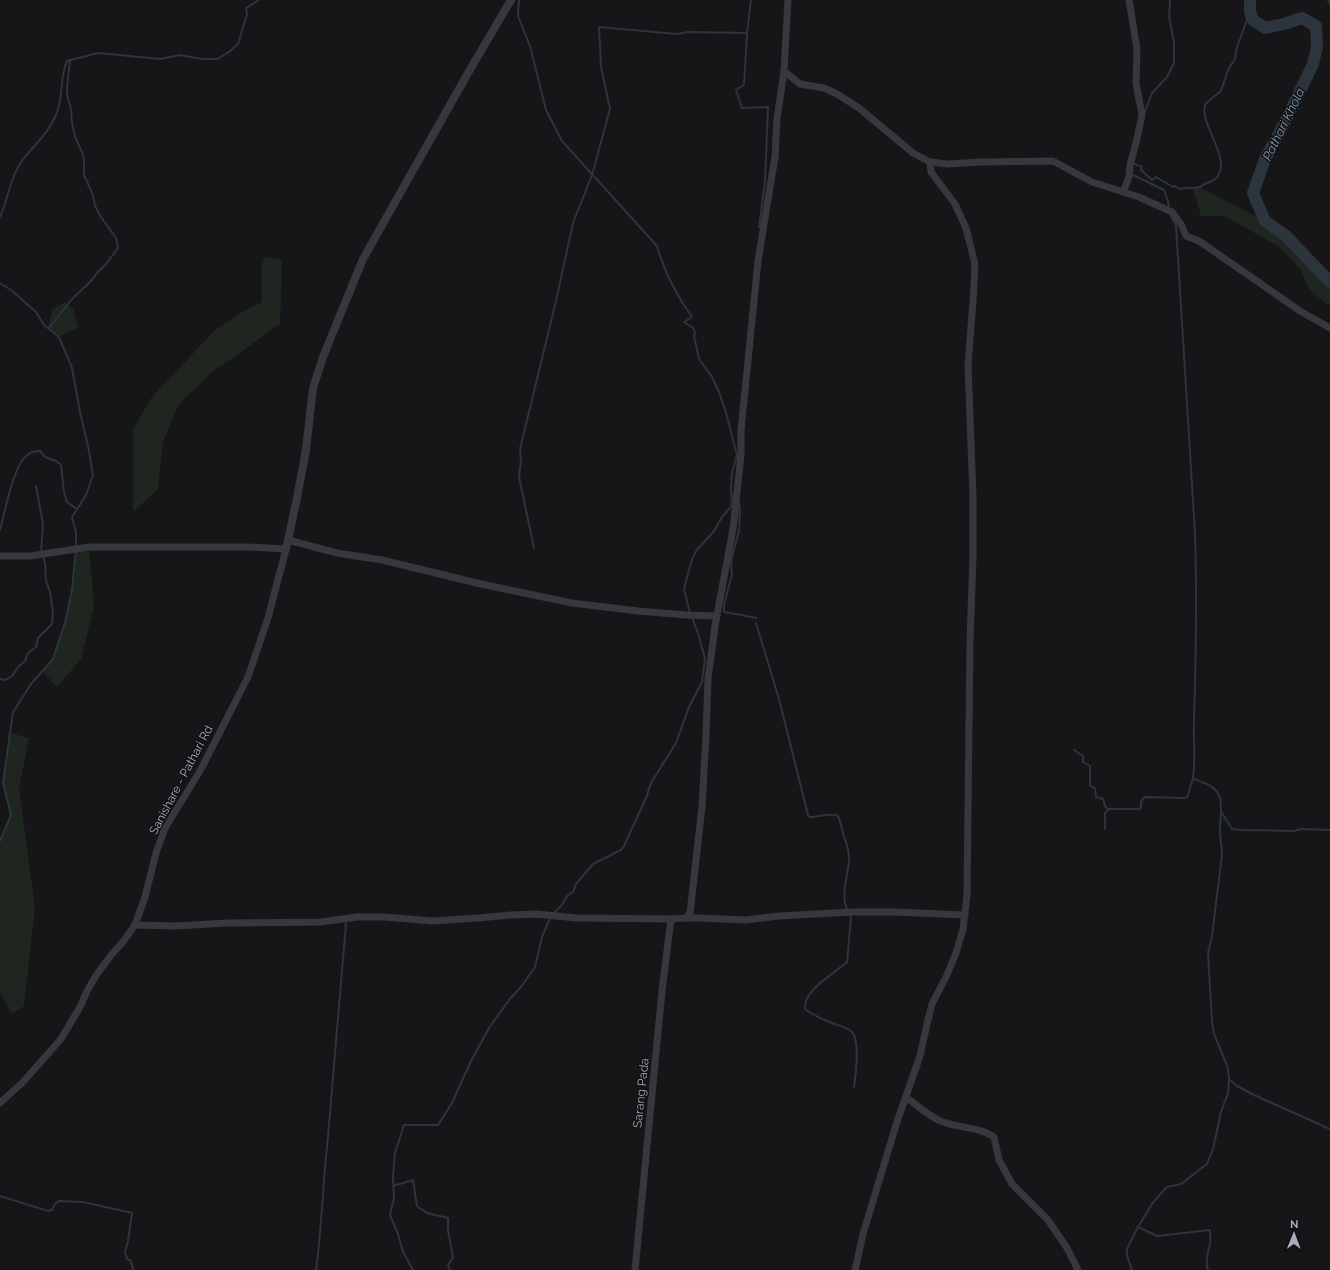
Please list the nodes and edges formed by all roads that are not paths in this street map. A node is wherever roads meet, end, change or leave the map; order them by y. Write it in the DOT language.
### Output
graph roads {
  1 [pos="511,0"];
  2 [pos="788,0"];
  3 [pos="1129,0"];
  4 [pos="784,71"];
  5 [pos="930,162"];
  6 [pos="1123,192"];
  7 [pos="1330,328"];
  8 [pos="288,540"];
  9 [pos="286,549"];
  10 [pos="0,556"];
  11 [pos="717,616"];
  12 [pos="965,915"];
  13 [pos="686,918"];
  14 [pos="671,919"];
  15 [pos="135,925"];
  16 [pos="906,1097"];
  17 [pos="0,1103"];
  18 [pos="635,1270"];
  19 [pos="855,1270"];
  20 [pos="1078,1270"];
  1 -- 8 [label="street"];
  2 -- 4 [label="street"];
  3 -- 6 [label="street"];
  4 -- 5 [label="street"];
  4 -- 11 [label="street"];
  5 -- 6 [label="street"];
  5 -- 12 [label="street"];
  6 -- 7 [label="street"];
  8 -- 9 [label="street"];
  8 -- 11 [label="street"];
  9 -- 10 [label="street"];
  9 -- 15 [label="street, Sanishare - Pathari Rd"];
  11 -- 13 [label="street"];
  12 -- 13 [label="street"];
  12 -- 16 [label="street"];
  13 -- 14 [label="street"];
  14 -- 15 [label="street"];
  14 -- 18 [label="street, Sarang Pada"];
  15 -- 17 [label="street, Sanishare - Pathari Rd"];
  16 -- 19 [label="street"];
  16 -- 20 [label="street"];
}
